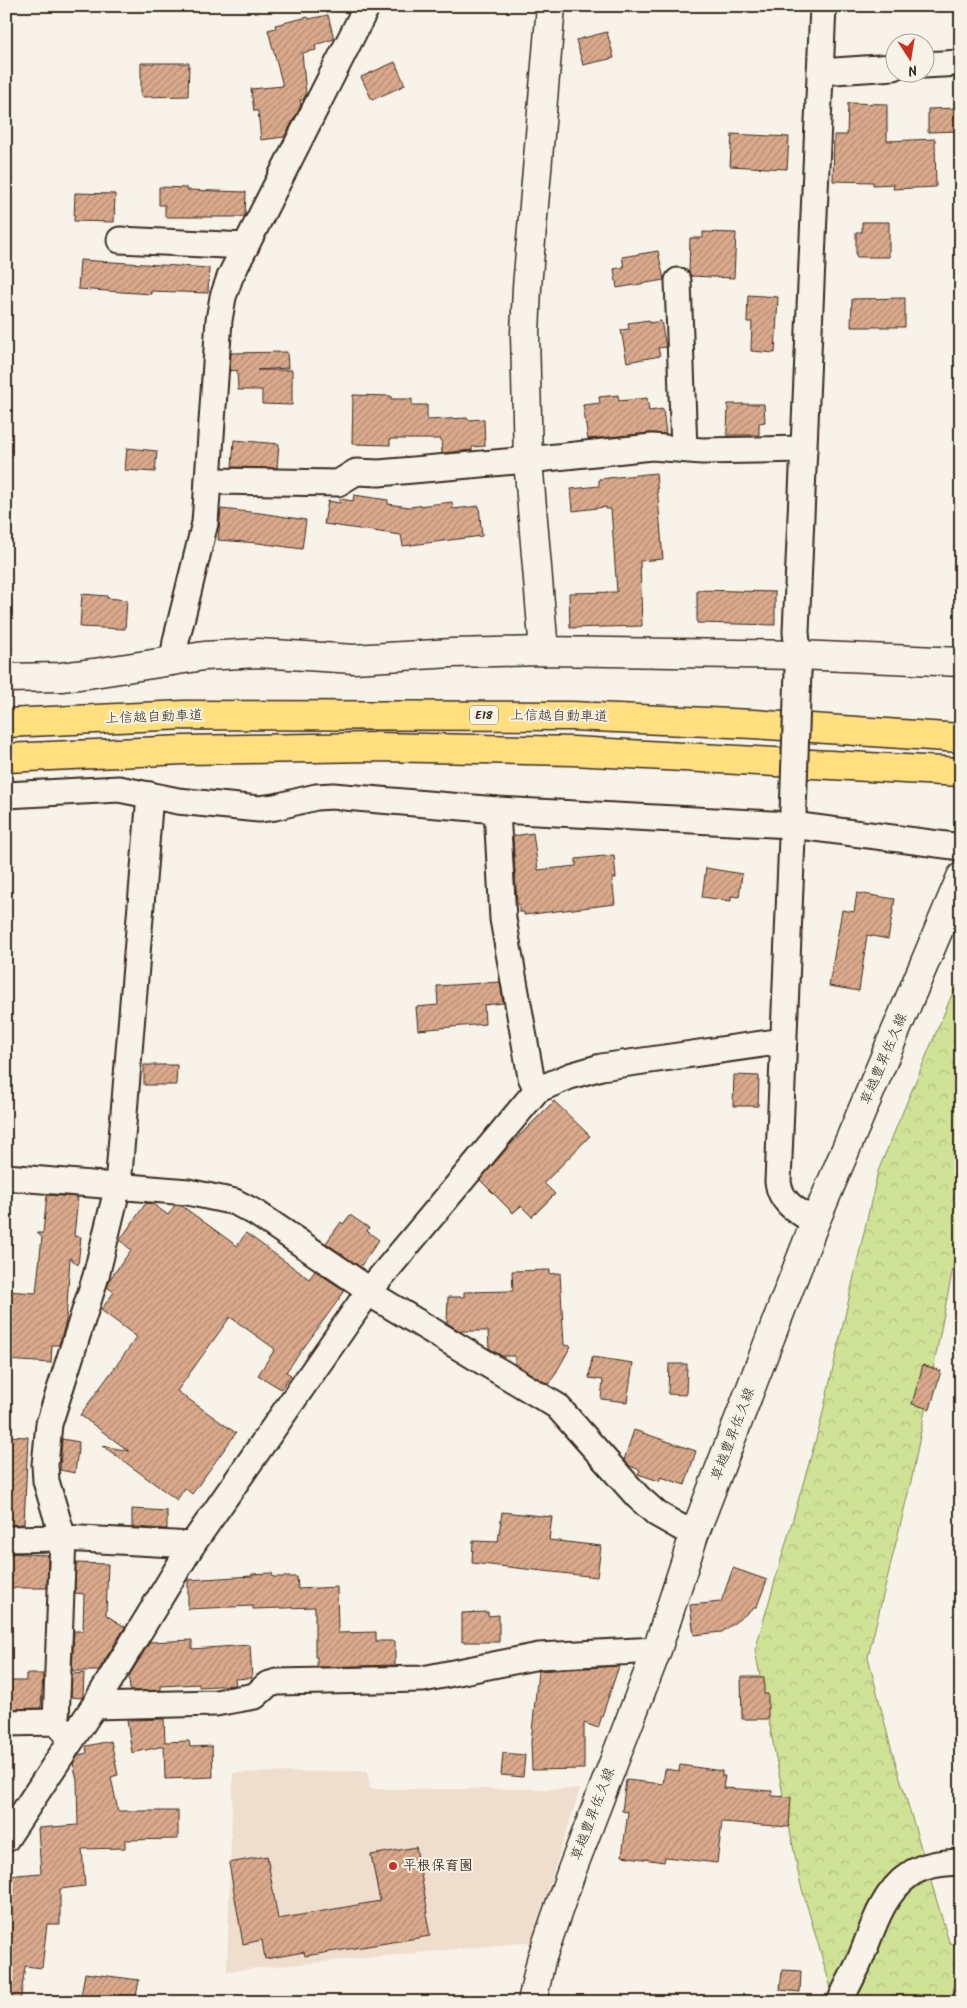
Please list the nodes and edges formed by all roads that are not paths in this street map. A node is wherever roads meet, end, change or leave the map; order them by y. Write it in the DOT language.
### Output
graph roads {
  1 [pos="367,6"];
  2 [pos="551,6"];
  3 [pos="823,6"];
  4 [pos="961,62"];
  5 [pos="934,64"];
  6 [pos="884,68"];
  7 [pos="820,72"];
  8 [pos="120,240"];
  9 [pos="246,246"];
  10 [pos="678,281"];
  11 [pos="684,449"];
  12 [pos="804,449"];
  13 [pos="528,460"];
  14 [pos="208,481"];
  15 [pos="544,651"];
  16 [pos="173,662"];
  17 [pos="961,662"];
  18 [pos="798,663"];
  19 [pos="6,678"];
  20 [pos="6,723"];
  21 [pos="961,738"];
  22 [pos="6,758"];
  23 [pos="961,772"];
  24 [pos="150,795"];
  25 [pos="6,796"];
  26 [pos="497,810"];
  27 [pos="792,819"];
  28 [pos="961,847"];
  29 [pos="961,877"];
  30 [pos="784,1041"];
  31 [pos="537,1090"];
  32 [pos="6,1177"];
  33 [pos="118,1186"];
  34 [pos="815,1222"];
  35 [pos="368,1291"];
  36 [pos="694,1536"];
  37 [pos="63,1538"];
  38 [pos="6,1539"];
  39 [pos="192,1545"];
  40 [pos="657,1650"];
  41 [pos="94,1706"];
  42 [pos="6,1723"];
  43 [pos="64,1731"];
  44 [pos="6,1839"];
  45 [pos="961,1862"];
  46 [pos="532,2002"];
  47 [pos="840,2002"];
  1 -- 9 [label="street"];
  2 -- 13 [label="street"];
  3 -- 7 [label="street"];
  4 -- 5 [label="street"];
  6 -- 7 [label="street"];
  7 -- 12 [label="street"];
  8 -- 9 [label="street"];
  9 -- 14 [label="street"];
  10 -- 11 [label="street"];
  11 -- 12 [label="street"];
  11 -- 13 [label="street"];
  12 -- 18 [label="street"];
  13 -- 14 [label="street"];
  13 -- 15 [label="street"];
  14 -- 16 [label="street"];
  15 -- 16 [label="street"];
  15 -- 18 [label="street"];
  16 -- 19 [label="street"];
  17 -- 18 [label="street"];
  18 -- 27 [label="street, bridge"];
  20 -- 21 [label="highway, 上信越自動車道 / E18"];
  22 -- 23 [label="highway"];
  24 -- 25 [label="street"];
  24 -- 26 [label="street"];
  24 -- 33 [label="street"];
  26 -- 27 [label="street"];
  26 -- 31 [label="street"];
  27 -- 28 [label="street"];
  27 -- 30 [label="street"];
  29 -- 34 [label="street, 草越豊昇佐久線"];
  30 -- 31 [label="street"];
  30 -- 34 [label="street"];
  31 -- 35 [label="street"];
  32 -- 33 [label="street"];
  33 -- 35 [label="street"];
  33 -- 37 [label="street"];
  34 -- 36 [label="street, 草越豊昇佐久線"];
  35 -- 36 [label="street"];
  35 -- 39 [label="street"];
  36 -- 40 [label="street, 草越豊昇佐久線"];
  37 -- 38 [label="street"];
  37 -- 39 [label="street"];
  37 -- 43 [label="street"];
  39 -- 41 [label="street"];
  40 -- 41 [label="street"];
  40 -- 46 [label="street, 草越豊昇佐久線"];
  41 -- 43 [label="street"];
  42 -- 43 [label="street"];
  43 -- 44 [label="street"];
  45 -- 47 [label="street"];
}
